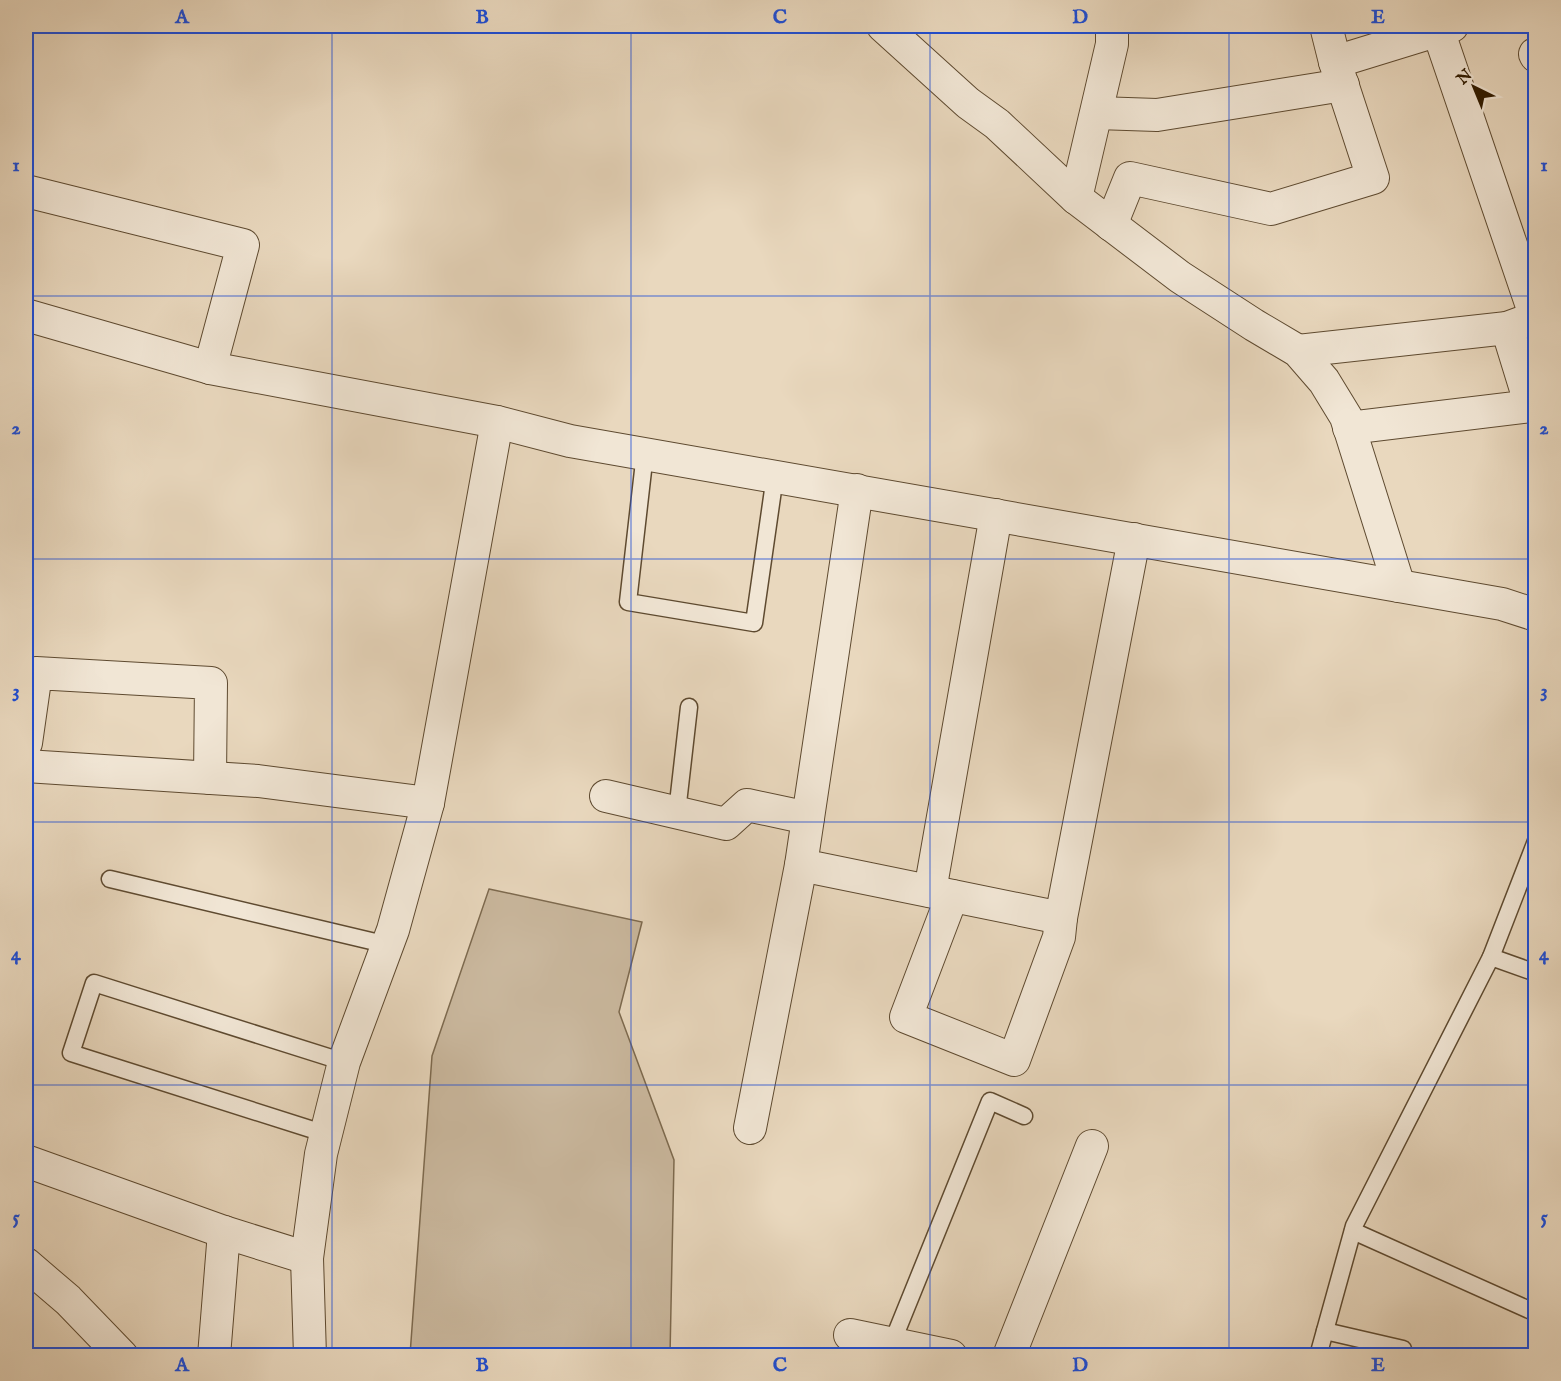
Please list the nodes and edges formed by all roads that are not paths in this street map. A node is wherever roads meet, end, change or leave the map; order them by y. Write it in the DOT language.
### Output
graph roads {
  1 [pos="883,26"];
  2 [pos="1112,26"];
  3 [pos="1326,26"];
  4 [pos="1445,28"];
  5 [pos="1339,74"];
  6 [pos="1097,113"];
  7 [pos="26,191"];
  8 [pos="1076,198"];
  9 [pos="1111,225"];
  10 [pos="26,315"];
  11 [pos="1526,321"];
  12 [pos="1298,351"];
  13 [pos="210,368"];
  14 [pos="497,422"];
  15 [pos="1349,428"];
  16 [pos="645,453"];
  17 [pos="775,476"];
  18 [pos="857,490"];
  19 [pos="996,515"];
  20 [pos="1134,539"];
  21 [pos="1399,586"];
  22 [pos="1536,615"];
  23 [pos="689,707"];
  24 [pos="26,743"];
  25 [pos="26,766"];
  26 [pos="210,778"];
  27 [pos="606,796"];
  28 [pos="428,803"];
  29 [pos="677,812"];
  30 [pos="808,818"];
  31 [pos="1536,841"];
  32 [pos="801,866"];
  33 [pos="110,879"];
  34 [pos="941,894"];
  35 [pos="1061,918"];
  36 [pos="388,945"];
  37 [pos="1491,957"];
  38 [pos="1536,973"];
  39 [pos="344,1062"];
  40 [pos="1024,1116"];
  41 [pos="750,1128"];
  42 [pos="326,1134"];
  43 [pos="1092,1146"];
  44 [pos="26,1161"];
  45 [pos="1353,1231"];
  46 [pos="224,1232"];
  47 [pos="307,1258"];
  48 [pos="26,1264"];
  49 [pos="1536,1313"];
  50 [pos="1325,1331"];
  51 [pos="850,1335"];
  52 [pos="892,1344"];
  53 [pos="1403,1349"];
  54 [pos="122,1356"];
  55 [pos="214,1356"];
  56 [pos="310,1356"];
  57 [pos="951,1356"];
  58 [pos="1009,1356"];
  59 [pos="1318,1356"];
  1 -- 8 [label="street"];
  2 -- 6 [label="street"];
  3 -- 5 [label="street"];
  4 -- 5 [label="street"];
  4 -- 11 [label="street"];
  5 -- 6 [label="street"];
  5 -- 9 [label="street"];
  6 -- 8 [label="street"];
  7 -- 13 [label="street"];
  8 -- 9 [label="street"];
  9 -- 12 [label="street"];
  10 -- 13 [label="street"];
  11 -- 12 [label="street"];
  11 -- 15 [label="street"];
  12 -- 15 [label="street"];
  13 -- 14 [label="street"];
  14 -- 16 [label="street"];
  14 -- 28 [label="street"];
  15 -- 21 [label="street"];
  16 -- 17 [label="street"];
  16 -- 17 [label="lane"];
  17 -- 18 [label="street"];
  18 -- 19 [label="street"];
  18 -- 30 [label="street"];
  19 -- 20 [label="street"];
  19 -- 34 [label="street"];
  20 -- 21 [label="street"];
  20 -- 35 [label="street"];
  21 -- 22 [label="street"];
  23 -- 29 [label="lane"];
  24 -- 26 [label="street"];
  25 -- 26 [label="street"];
  26 -- 28 [label="street"];
  27 -- 29 [label="street"];
  28 -- 36 [label="street"];
  29 -- 30 [label="street"];
  30 -- 32 [label="street"];
  31 -- 37 [label="lane"];
  32 -- 34 [label="street"];
  32 -- 41 [label="street"];
  33 -- 36 [label="lane"];
  34 -- 35 [label="street"];
  34 -- 35 [label="street"];
  36 -- 39 [label="street"];
  37 -- 38 [label="lane"];
  37 -- 45 [label="lane"];
  39 -- 42 [label="street"];
  39 -- 42 [label="lane"];
  40 -- 52 [label="lane"];
  42 -- 47 [label="street"];
  43 -- 58 [label="street"];
  44 -- 46 [label="street"];
  45 -- 49 [label="lane"];
  45 -- 50 [label="lane"];
  46 -- 47 [label="street"];
  46 -- 55 [label="street"];
  47 -- 56 [label="street"];
  48 -- 54 [label="street"];
  50 -- 53 [label="lane"];
  50 -- 59 [label="lane"];
  51 -- 52 [label="street"];
  52 -- 57 [label="street"];
}
